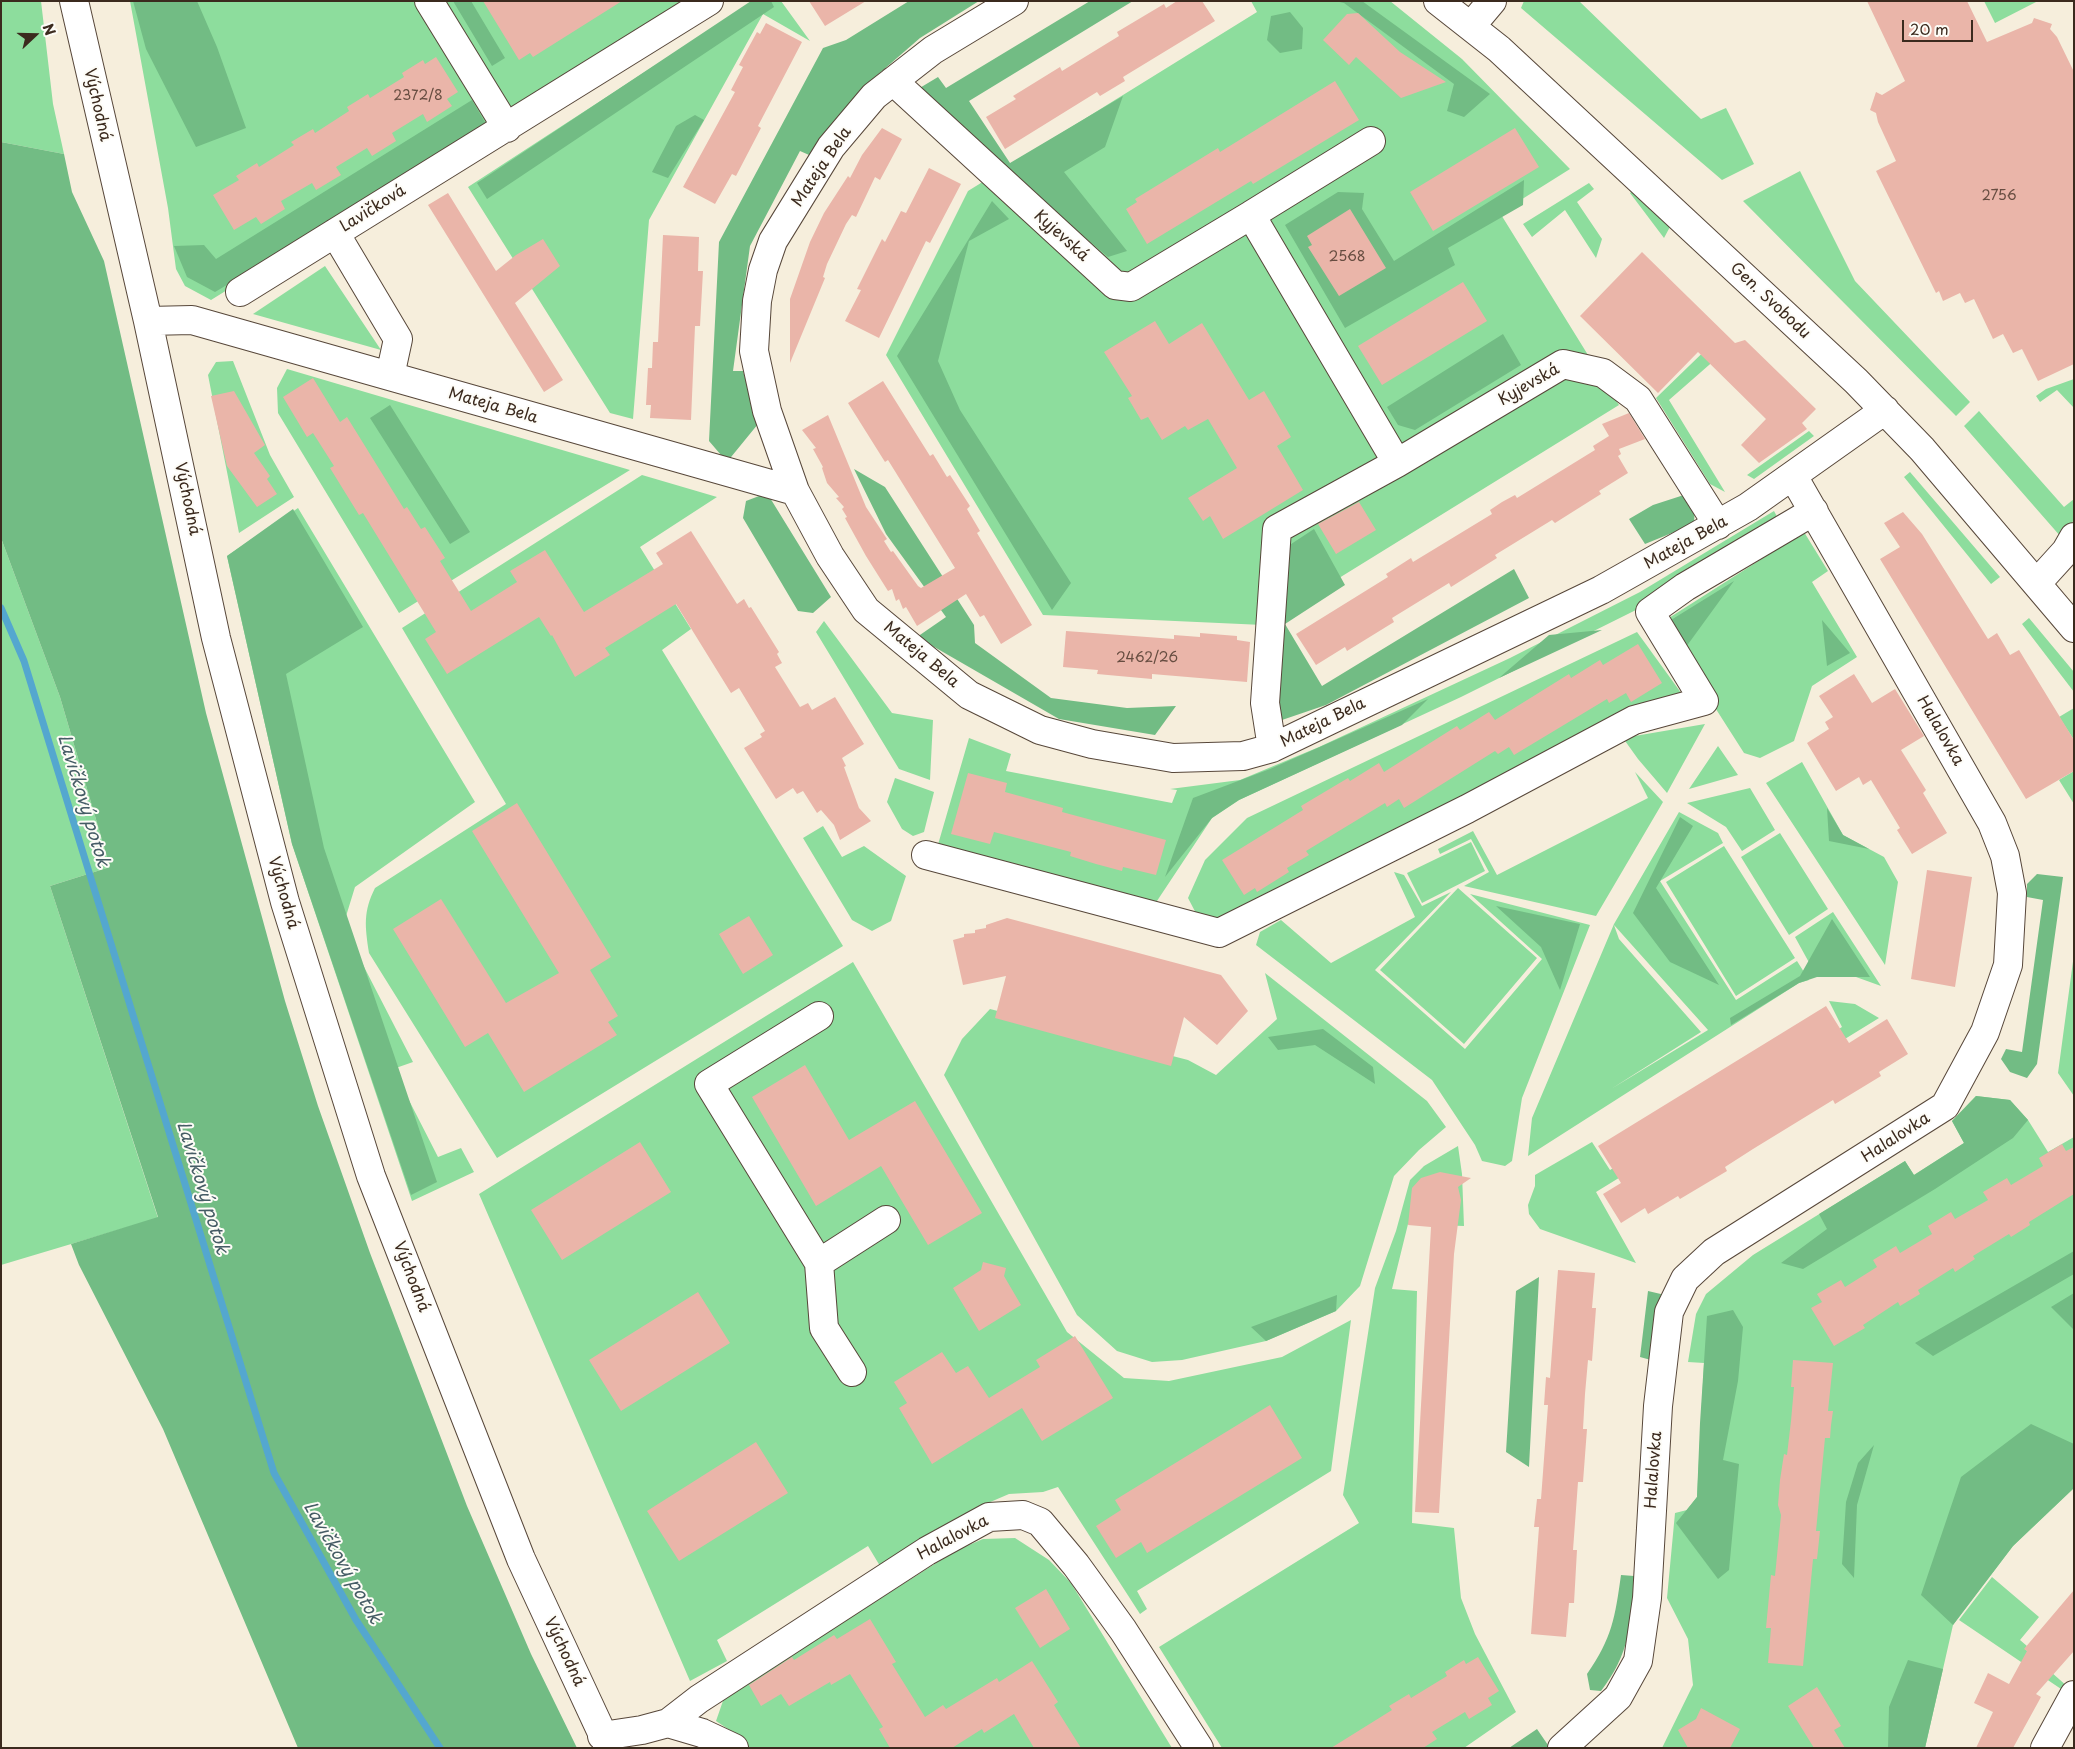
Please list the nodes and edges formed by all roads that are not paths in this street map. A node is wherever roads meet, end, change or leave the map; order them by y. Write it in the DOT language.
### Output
graph roads {
  1 [pos="74,1"];
  2 [pos="429,1"];
  3 [pos="709,1"];
  4 [pos="1014,1"];
  5 [pos="1438,1"];
  6 [pos="1492,1"];
  7 [pos="1471,26"];
  8 [pos="893,81"];
  9 [pos="507,128"];
  10 [pos="1371,140"];
  11 [pos="1250,215"];
  12 [pos="335,233"];
  13 [pos="240,292"];
  14 [pos="148,321"];
  15 [pos="390,376"];
  16 [pos="1885,410"];
  17 [pos="1397,463"];
  18 [pos="1793,476"];
  19 [pos="795,491"];
  20 [pos="1814,511"];
  21 [pos="1718,525"];
  22 [pos="2074,537"];
  23 [pos="2037,583"];
  24 [pos="2074,628"];
  25 [pos="1272,748"];
  26 [pos="926,856"];
  27 [pos="819,1016"];
  28 [pos="886,1220"];
  29 [pos="818,1263"];
  30 [pos="852,1372"];
  31 [pos="2074,1694"];
  32 [pos="668,1723"];
  33 [pos="606,1742"];
  34 [pos="734,1748"];
  35 [pos="1199,1748"];
  36 [pos="1562,1748"];
  37 [pos="2045,1748"];
  1 -- 14 [label="street, Východná"];
  2 -- 9 [label="street"];
  3 -- 9 [label="street, Lavičková"];
  4 -- 8 [label="street, Mateja Bela"];
  5 -- 7 [label="street, Gen. Svobodu"];
  6 -- 7 [label="street"];
  7 -- 16 [label="street, Gen. Svobodu"];
  8 -- 11 [label="street, Kyjevská"];
  8 -- 19 [label="street, Mateja Bela"];
  9 -- 12 [label="street, Lavičková"];
  10 -- 11 [label="street, Kyjevská"];
  11 -- 17 [label="street"];
  12 -- 13 [label="street, Lavičková"];
  12 -- 15 [label="street"];
  14 -- 15 [label="street, Mateja Bela"];
  14 -- 33 [label="street, Východná"];
  15 -- 19 [label="street, Mateja Bela"];
  16 -- 18 [label="street, Mateja Bela"];
  16 -- 23 [label="street, Gen. Svobodu"];
  17 -- 21 [label="street, Kyjevská"];
  17 -- 25 [label="street, Kyjevská"];
  18 -- 20 [label="street, Halalovka"];
  18 -- 21 [label="street, Mateja Bela"];
  19 -- 25 [label="street, Mateja Bela"];
  20 -- 26 [label="street"];
  20 -- 36 [label="street, Halalovka"];
  21 -- 25 [label="street, Mateja Bela"];
  22 -- 23 [label="street"];
  23 -- 24 [label="street, Gen. Svobodu"];
  27 -- 29 [label="street"];
  28 -- 29 [label="street"];
  29 -- 30 [label="street"];
  31 -- 37 [label="street"];
  32 -- 33 [label="street, Halalovka"];
  32 -- 34 [label="street"];
  32 -- 35 [label="street, Halalovka"];
}
